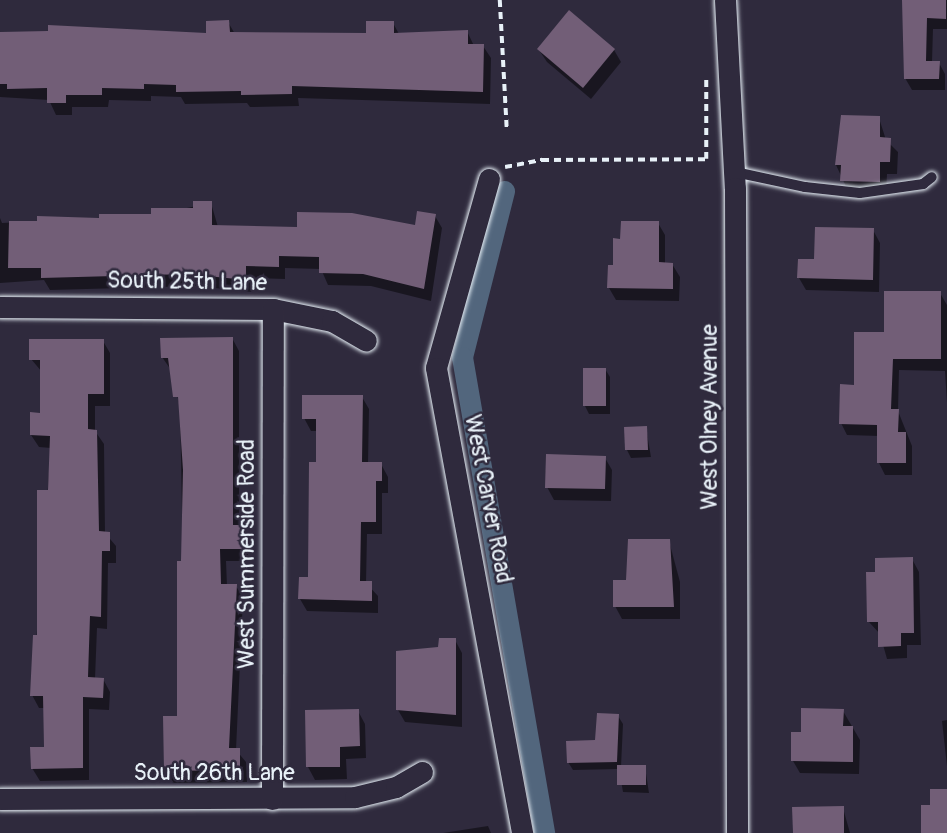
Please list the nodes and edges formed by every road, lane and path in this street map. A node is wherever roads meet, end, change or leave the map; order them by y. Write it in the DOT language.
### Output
graph roads {
  1 [pos="500,0"];
  2 [pos="725,0"];
  3 [pos="706,66"];
  4 [pos="507,128"];
  5 [pos="507,165"];
  6 [pos="734,172"];
  7 [pos="932,177"];
  8 [pos="489,179"];
  9 [pos="0,307"];
  10 [pos="273,309"];
  11 [pos="366,341"];
  12 [pos="422,772"];
  13 [pos="0,799"];
  14 [pos="272,799"];
  15 [pos="522,833"];
  16 [pos="737,833"];
  1 -- 4 [label="path"];
  2 -- 6 [label="street, West Olney Avenue"];
  3 -- 5 [label="path"];
  6 -- 7 [label="lane"];
  6 -- 16 [label="street, West Olney Avenue"];
  8 -- 15 [label="street, West Carver Road"];
  9 -- 10 [label="street, South 25th Lane"];
  10 -- 11 [label="street, South 25th Lane"];
  10 -- 14 [label="street, West Summerside Road"];
  12 -- 14 [label="street, South 26th Lane"];
  13 -- 14 [label="street, South 26th Lane"];
}
